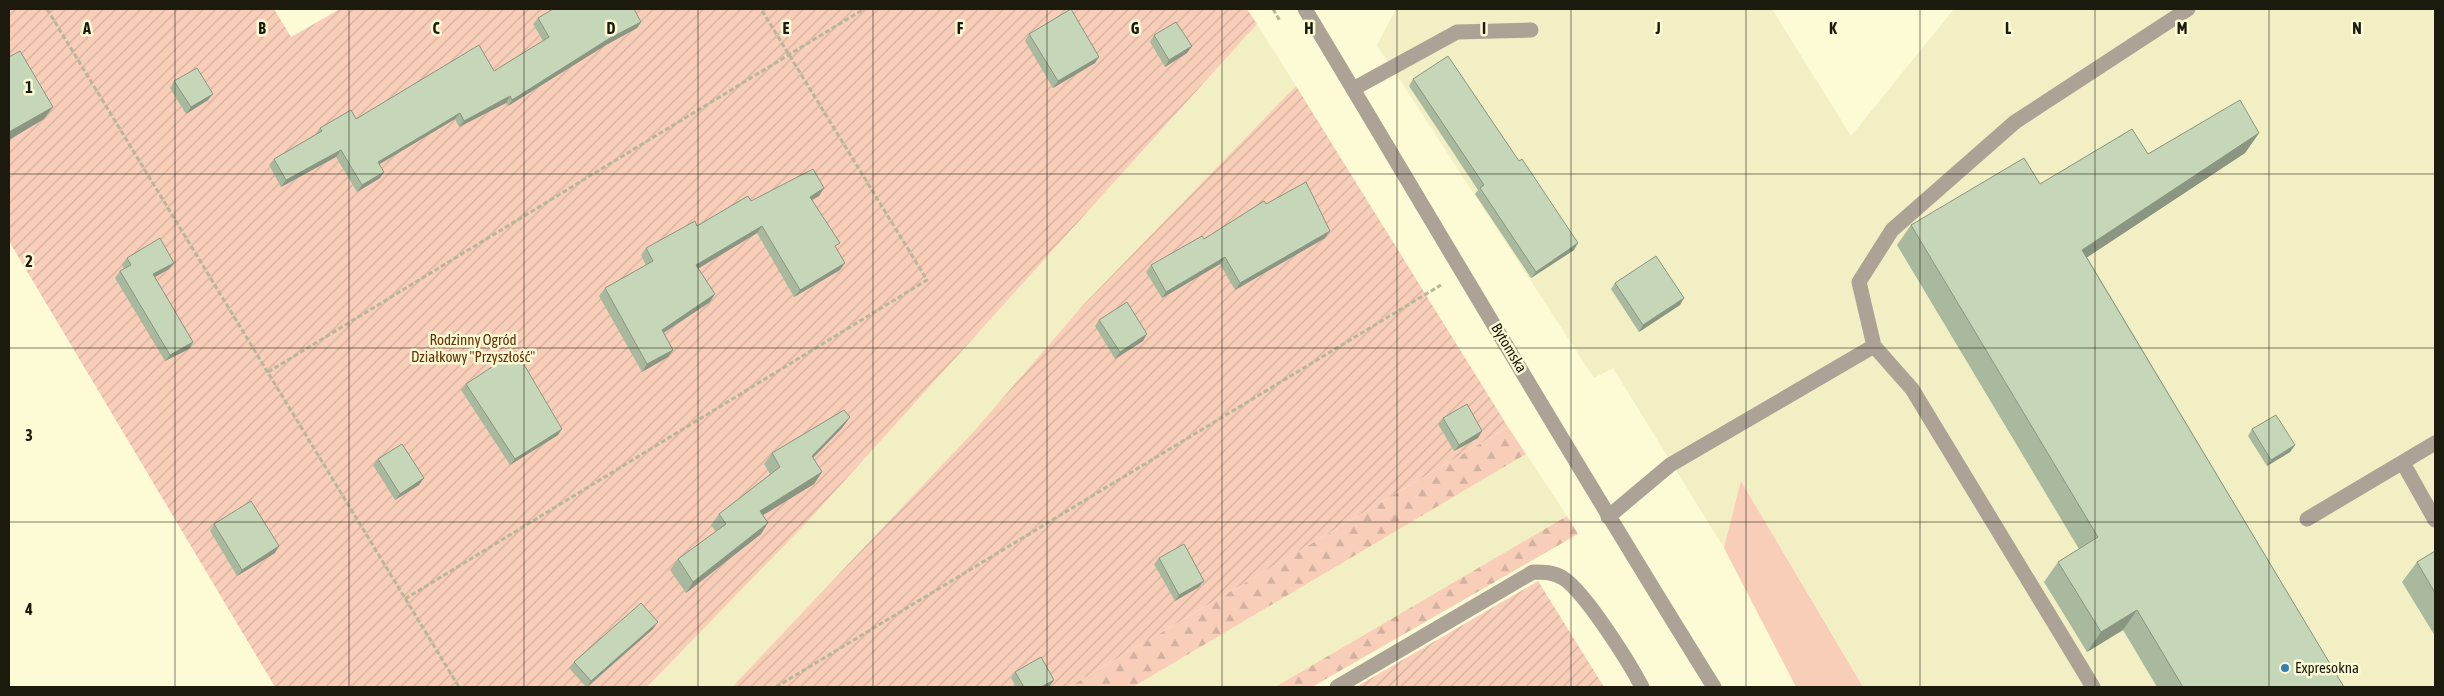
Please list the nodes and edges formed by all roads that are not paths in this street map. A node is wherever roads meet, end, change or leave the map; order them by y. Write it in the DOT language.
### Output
graph roads {
  1 [pos="1306,9"];
  2 [pos="2188,9"];
  3 [pos="1531,30"];
  4 [pos="1353,90"];
  5 [pos="1874,346"];
  6 [pos="2435,444"];
  7 [pos="2403,463"];
  8 [pos="1608,517"];
  9 [pos="2307,519"];
  10 [pos="2435,520"];
  11 [pos="1337,687"];
  12 [pos="1642,687"];
  13 [pos="1714,687"];
  14 [pos="2093,687"];
  1 -- 4 [label="street, Bytomska"];
  2 -- 5 [label="street"];
  3 -- 4 [label="street"];
  4 -- 8 [label="street, Bytomska"];
  5 -- 8 [label="street"];
  5 -- 14 [label="street"];
  6 -- 7 [label="street"];
  7 -- 9 [label="street"];
  7 -- 10 [label="street"];
  8 -- 13 [label="street, Bytomska"];
  11 -- 12 [label="street"];
}
